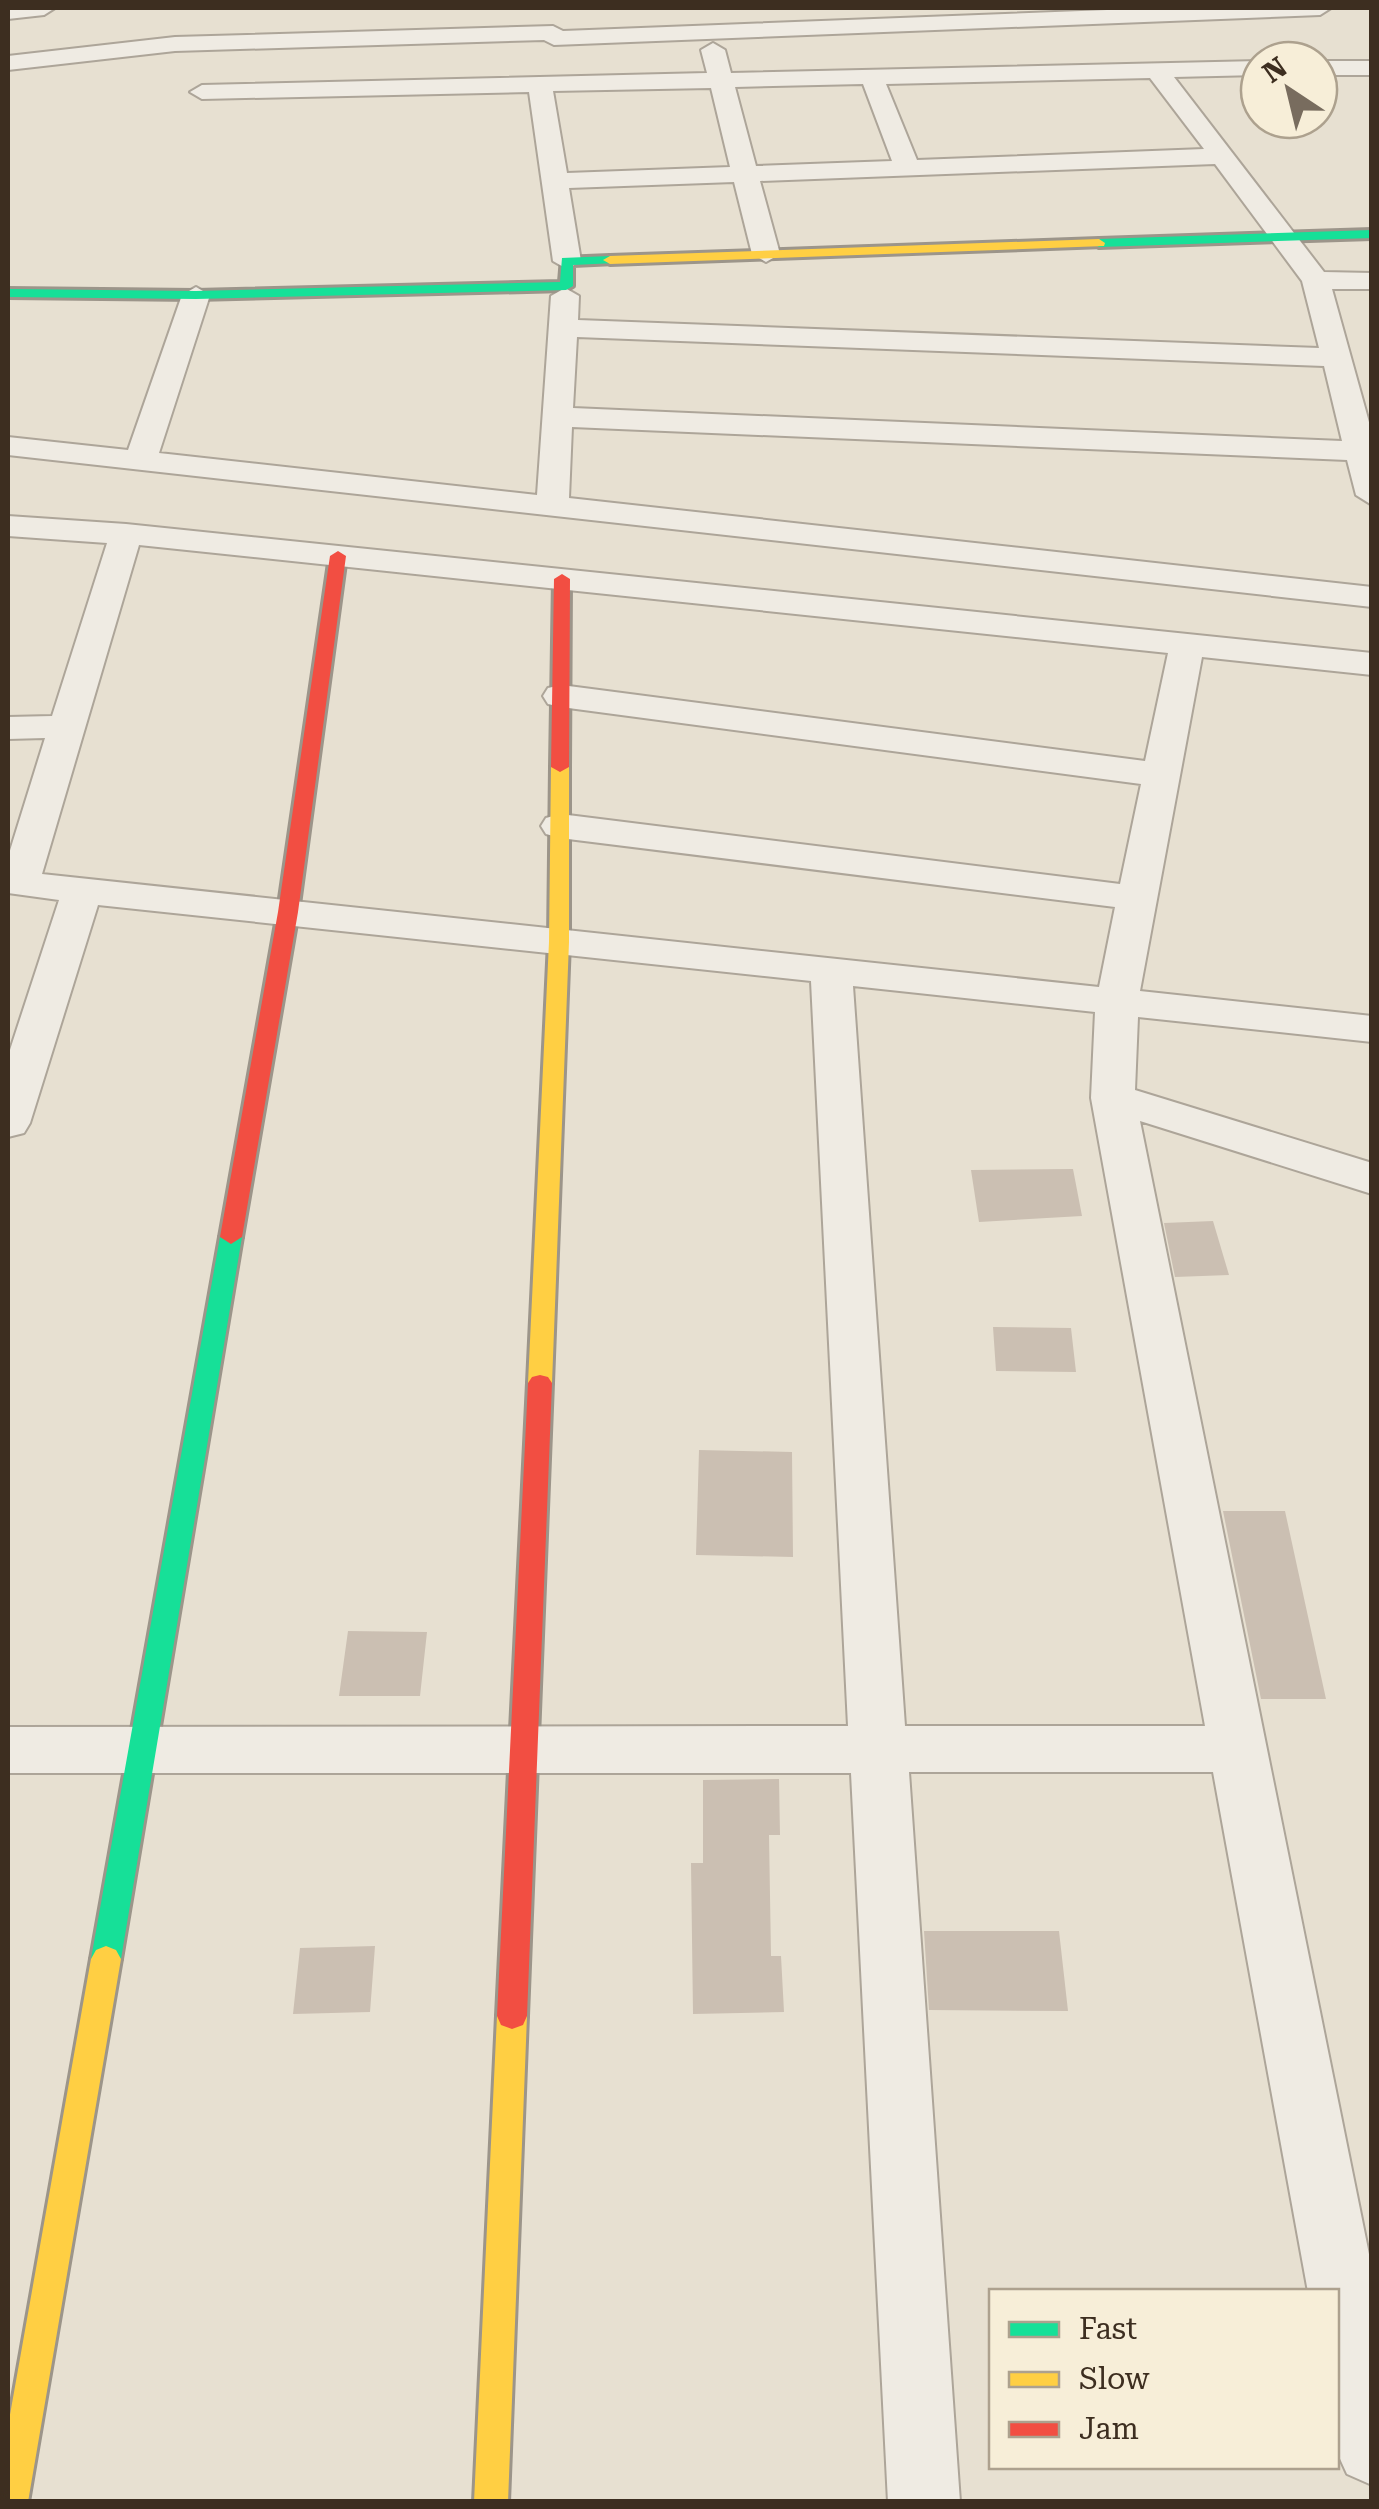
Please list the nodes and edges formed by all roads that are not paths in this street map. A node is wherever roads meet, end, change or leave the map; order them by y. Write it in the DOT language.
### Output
graph roads {
  1 [pos="44,8"];
  2 [pos="548,8"];
  3 [pos="674,8"];
  4 [pos="1320,8"];
  5 [pos="1092,11"];
  6 [pos="8,12"];
  7 [pos="911,16"];
  8 [pos="172,18"];
  9 [pos="767,18"];
  10 [pos="697,32"];
  11 [pos="553,35"];
  12 [pos="175,44"];
  13 [pos="8,62"];
  14 [pos="1155,68"];
  15 [pos="1239,68"];
  16 [pos="1339,68"];
  17 [pos="1372,68"];
  18 [pos="871,75"];
  19 [pos="180,77"];
  20 [pos="721,79"];
  21 [pos="550,83"];
  22 [pos="202,92"];
  23 [pos="1224,156"];
  24 [pos="908,168"];
  25 [pos="745,174"];
  26 [pos="555,182"];
  27 [pos="1372,234"];
  28 [pos="1286,237"];
  29 [pos="766,254"];
  30 [pos="566,273"];
  31 [pos="1316,280"];
  32 [pos="1372,281"];
  33 [pos="8,293"];
  34 [pos="196,295"];
  35 [pos="563,328"];
  36 [pos="1336,358"];
  37 [pos="558,417"];
  38 [pos="8,446"];
  39 [pos="1360,451"];
  40 [pos="141,459"];
  41 [pos="1372,495"];
  42 [pos="552,508"];
  43 [pos="8,526"];
  44 [pos="126,534"];
  45 [pos="338,556"];
  46 [pos="562,579"];
  47 [pos="1372,597"];
  48 [pos="1187,645"];
  49 [pos="1372,664"];
  50 [pos="561,696"];
  51 [pos="67,727"];
  52 [pos="8,728"];
  53 [pos="1162,775"];
  54 [pos="560,826"];
  55 [pos="14,884"];
  56 [pos="82,890"];
  57 [pos="1138,898"];
  58 [pos="288,912"];
  59 [pos="559,942"];
  60 [pos="831,972"];
  61 [pos="1118,1003"];
  62 [pos="1372,1028"];
  63 [pos="1113,1098"];
  64 [pos="8,1123"];
  65 [pos="1372,1179"];
  66 [pos="524,1749"];
  67 [pos="1237,1749"];
  68 [pos="8,1750"];
  69 [pos="142,1750"];
  70 [pos="879,1750"];
  71 [pos="1372,2448"];
  72 [pos="11,2502"];
  73 [pos="491,2502"];
  74 [pos="924,2502"];
  1 -- 6 [label="street"];
  2 -- 11 [label="street"];
  3 -- 10 [label="street"];
  4 -- 5 [label="street"];
  5 -- 7 [label="street"];
  7 -- 9 [label="street"];
  8 -- 12 [label="street"];
  9 -- 10 [label="street"];
  10 -- 11 [label="street"];
  10 -- 20 [label="street"];
  11 -- 12 [label="street"];
  11 -- 21 [label="street"];
  12 -- 13 [label="street"];
  12 -- 19 [label="street"];
  14 -- 15 [label="street"];
  14 -- 18 [label="street"];
  14 -- 23 [label="street"];
  16 -- 17 [label="street"];
  18 -- 20 [label="street"];
  18 -- 24 [label="street"];
  20 -- 21 [label="street"];
  20 -- 25 [label="street"];
  21 -- 22 [label="street"];
  21 -- 26 [label="street"];
  23 -- 24 [label="street"];
  23 -- 28 [label="street"];
  24 -- 25 [label="street"];
  25 -- 26 [label="street"];
  25 -- 29 [label="street"];
  26 -- 30 [label="street"];
  27 -- 28 [label="street"];
  28 -- 29 [label="street"];
  28 -- 31 [label="street"];
  29 -- 30 [label="street"];
  30 -- 34 [label="street"];
  30 -- 35 [label="street"];
  31 -- 32 [label="street"];
  31 -- 36 [label="street"];
  33 -- 34 [label="street"];
  34 -- 40 [label="street"];
  35 -- 36 [label="street"];
  35 -- 37 [label="street"];
  36 -- 39 [label="street"];
  37 -- 39 [label="street"];
  37 -- 42 [label="street"];
  38 -- 40 [label="street"];
  39 -- 41 [label="street"];
  40 -- 42 [label="street"];
  42 -- 47 [label="street"];
  43 -- 44 [label="street"];
  44 -- 45 [label="street"];
  44 -- 51 [label="street"];
  45 -- 46 [label="street"];
  45 -- 58 [label="street"];
  46 -- 48 [label="street"];
  46 -- 50 [label="street"];
  48 -- 49 [label="street"];
  48 -- 53 [label="street"];
  50 -- 53 [label="street"];
  50 -- 54 [label="street"];
  51 -- 52 [label="street"];
  51 -- 55 [label="street"];
  53 -- 57 [label="street"];
  54 -- 57 [label="street"];
  54 -- 59 [label="street"];
  55 -- 56 [label="street"];
  56 -- 58 [label="street"];
  56 -- 64 [label="street"];
  57 -- 61 [label="street"];
  58 -- 59 [label="street"];
  58 -- 69 [label="street"];
  59 -- 60 [label="street"];
  59 -- 66 [label="street"];
  60 -- 61 [label="street"];
  60 -- 70 [label="street"];
  61 -- 62 [label="street"];
  61 -- 63 [label="street"];
  63 -- 65 [label="street"];
  63 -- 67 [label="street"];
  66 -- 69 [label="street"];
  66 -- 70 [label="street"];
  66 -- 73 [label="street"];
  67 -- 70 [label="street"];
  67 -- 71 [label="street"];
  68 -- 69 [label="street"];
  69 -- 72 [label="street"];
  70 -- 74 [label="street"];
}
